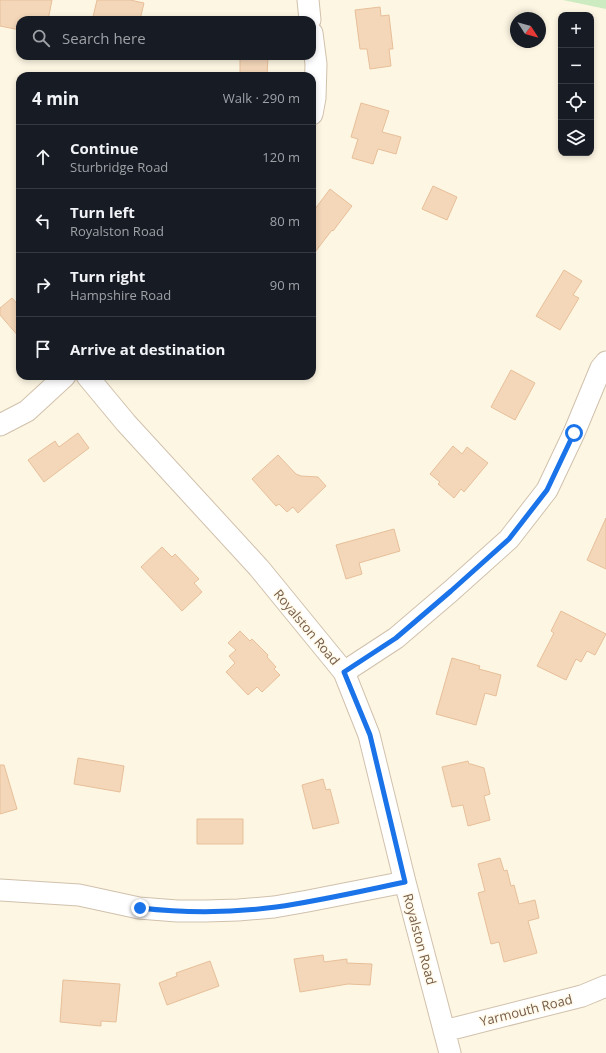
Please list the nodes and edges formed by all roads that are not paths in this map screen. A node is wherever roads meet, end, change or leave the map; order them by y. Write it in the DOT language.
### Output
graph roads {
  1 [pos="308,0"];
  2 [pos="310,16"];
  3 [pos="315,60"];
  4 [pos="316,72"];
  5 [pos="606,362"];
  6 [pos="61,380"];
  7 [pos="90,380"];
  8 [pos="0,425"];
  9 [pos="344,672"];
  10 [pos="405,882"];
  11 [pos="0,890"];
  12 [pos="606,986"];
  13 [pos="444,1031"];
  14 [pos="450,1053"];
  1 -- 2 [label="street"];
  3 -- 4 [label="street"];
  5 -- 9 [label="street"];
  6 -- 8 [label="street"];
  7 -- 9 [label="street, Royalston Road"];
  9 -- 10 [label="street, Royalston Road"];
  10 -- 11 [label="street"];
  10 -- 13 [label="street, Royalston Road"];
  12 -- 13 [label="street, Yarmouth Road"];
  13 -- 14 [label="street, Royalston Road"];
}
